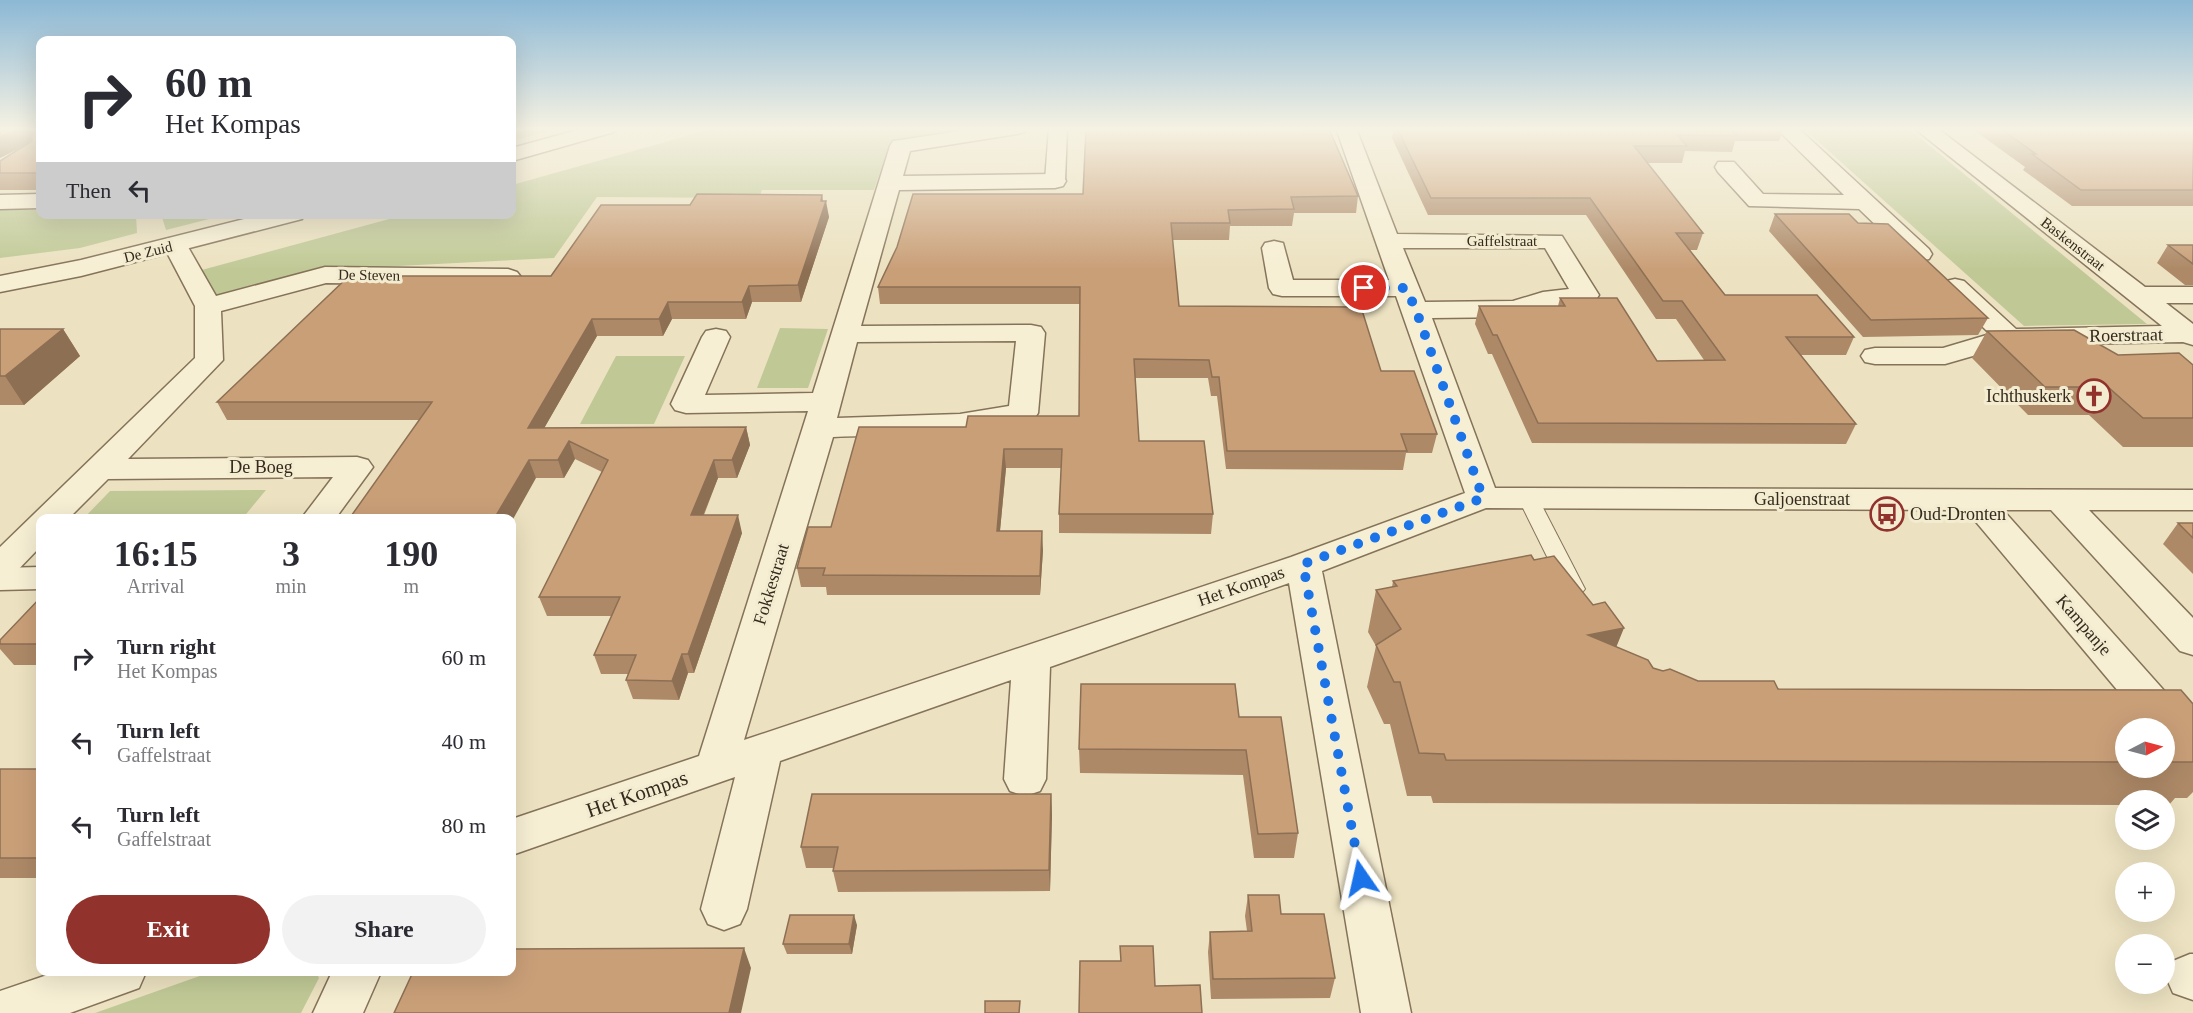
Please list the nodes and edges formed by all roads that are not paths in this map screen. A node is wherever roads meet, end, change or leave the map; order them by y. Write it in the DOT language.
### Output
graph roads {
  1 [pos="892,175"];
  2 [pos="1055,175"];
  3 [pos="1363,175"];
  4 [pos="1734,175"];
  5 [pos="1837,175"];
  6 [pos="1985,175"];
  7 [pos="1055,181"];
  8 [pos="890,183"];
  9 [pos="36,201"];
  10 [pos="1864,201"];
  11 [pos="0,202"];
  12 [pos="275,219"];
  13 [pos="1388,242"];
  14 [pos="175,245"];
  15 [pos="1274,248"];
  16 [pos="534,277"];
  17 [pos="0,284"];
  18 [pos="2139,295"];
  19 [pos="2193,295"];
  20 [pos="1411,299"];
  21 [pos="208,306"];
  22 [pos="847,334"];
  23 [pos="2191,336"];
  24 [pos="716,337"];
  25 [pos="2009,338"];
  26 [pos="1875,356"];
  27 [pos="822,415"];
  28 [pos="100,469"];
  29 [pos="1483,498"];
  30 [pos="1528,498"];
  31 [pos="1975,499"];
  32 [pos="2059,499"];
  33 [pos="2193,500"];
  34 [pos="54,514"];
  35 [pos="322,514"];
  36 [pos="36,531"];
  37 [pos="1303,564"];
  38 [pos="0,568"];
  39 [pos="36,578"];
  40 [pos="0,579"];
  41 [pos="1581,603"];
  42 [pos="2193,641"];
  43 [pos="1031,657"];
  44 [pos="762,750"];
  45 [pos="2193,751"];
  46 [pos="716,767"];
  47 [pos="1025,779"];
  48 [pos="516,836"];
  49 [pos="724,909"];
  50 [pos="110,976"];
  51 [pos="355,976"];
  52 [pos="4,1013"];
  53 [pos="338,1013"];
  54 [pos="1386,1013"];
  1 -- 8 [label="street, Fokkestraat"];
  2 -- 7 [label="street"];
  3 -- 13 [label="street"];
  4 -- 10 [label="street"];
  5 -- 10 [label="street"];
  6 -- 18 [label="street, Baskenstraat"];
  7 -- 8 [label="street"];
  8 -- 22 [label="street, Fokkestraat"];
  9 -- 11 [label="street"];
  10 -- 25 [label="street"];
  12 -- 14 [label="street, De Zuid"];
  13 -- 20 [label="street"];
  13 -- 20 [label="street, Gaffelstraat"];
  14 -- 17 [label="street, De Zuid"];
  14 -- 21 [label="street"];
  15 -- 20 [label="street"];
  16 -- 21 [label="street, De Steven"];
  18 -- 19 [label="street"];
  18 -- 23 [label="street, Baskenstraat"];
  20 -- 29 [label="street"];
  21 -- 28 [label="street"];
  22 -- 27 [label="street, Fokkestraat"];
  22 -- 27 [label="street"];
  23 -- 25 [label="street, Roerstraat"];
  24 -- 27 [label="street"];
  25 -- 26 [label="street, Roerstraat"];
  27 -- 46 [label="street, Fokkestraat"];
  28 -- 34 [label="street"];
  28 -- 35 [label="street, De Boeg"];
  29 -- 30 [label="street, Galjoenstraat"];
  29 -- 37 [label="street, Het Kompas"];
  30 -- 31 [label="street, Galjoenstraat"];
  30 -- 41 [label="lane"];
  31 -- 32 [label="street, Galjoenstraat"];
  31 -- 45 [label="street, Kampanje"];
  32 -- 33 [label="street, Galjoenstraat"];
  32 -- 42 [label="street"];
  36 -- 38 [label="street"];
  37 -- 43 [label="street, Het Kompas"];
  37 -- 54 [label="street"];
  39 -- 40 [label="street"];
  43 -- 44 [label="street, Het Kompas"];
  43 -- 47 [label="street"];
  44 -- 46 [label="street, Het Kompas"];
  44 -- 49 [label="street"];
  46 -- 48 [label="street, Het Kompas"];
  50 -- 52 [label="street"];
  51 -- 53 [label="street"];
}
